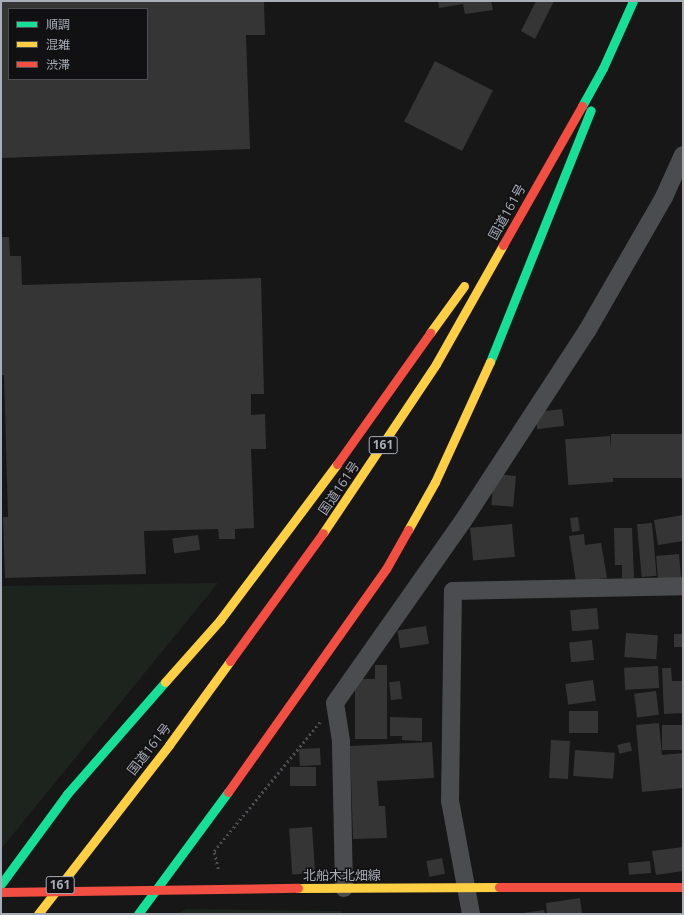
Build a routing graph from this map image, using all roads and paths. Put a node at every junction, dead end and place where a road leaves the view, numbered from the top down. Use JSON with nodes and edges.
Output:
{"nodes":[{"id":1,"x":632,"y":1,"type":"edge"},
{"id":2,"x":603,"y":68,"type":"junction"},
{"id":3,"x":683,"y":154,"type":"edge"},
{"id":4,"x":497,"y":234,"type":"dead end"},
{"id":5,"x":472,"y":274,"type":"dead end"},
{"id":6,"x":683,"y":586,"type":"edge"},
{"id":7,"x":335,"y":703,"type":"junction"},
{"id":8,"x":1,"y":884,"type":"edge"},
{"id":9,"x":683,"y":886,"type":"edge"},
{"id":10,"x":223,"y":888,"type":"junction"},
{"id":11,"x":344,"y":888,"type":"junction"},
{"id":12,"x":467,"y":888,"type":"junction"},
{"id":13,"x":158,"y":889,"type":"junction"},
{"id":14,"x":1,"y":892,"type":"edge"},
{"id":15,"x":38,"y":914,"type":"edge"},
{"id":16,"x":138,"y":914,"type":"edge"},
{"id":17,"x":471,"y":914,"type":"edge"}],
"edges":[{"from":1,"to":2,"type":"main road","name":"国道161号","number":"161"},
{"from":2,"to":4,"type":"main road"},
{"from":2,"to":13,"type":"main road"},
{"from":2,"to":15,"type":"main road","name":"国道161号","number":"161"},
{"from":3,"to":7,"type":"street"},
{"from":5,"to":8,"type":"main road"},
{"from":6,"to":12,"type":"street"},
{"from":7,"to":10,"type":"path"},
{"from":7,"to":11,"type":"street"},
{"from":9,"to":12,"type":"main road","name":"北船木北畑線"},
{"from":10,"to":11,"type":"main road","name":"北船木北畑線"},
{"from":10,"to":13,"type":"main road","name":"北船木北畑線"},
{"from":11,"to":12,"type":"main road","name":"北船木北畑線"},
{"from":12,"to":17,"type":"street"},
{"from":13,"to":14,"type":"main road","name":"北船木北畑線"},
{"from":13,"to":16,"type":"main road"}]}
